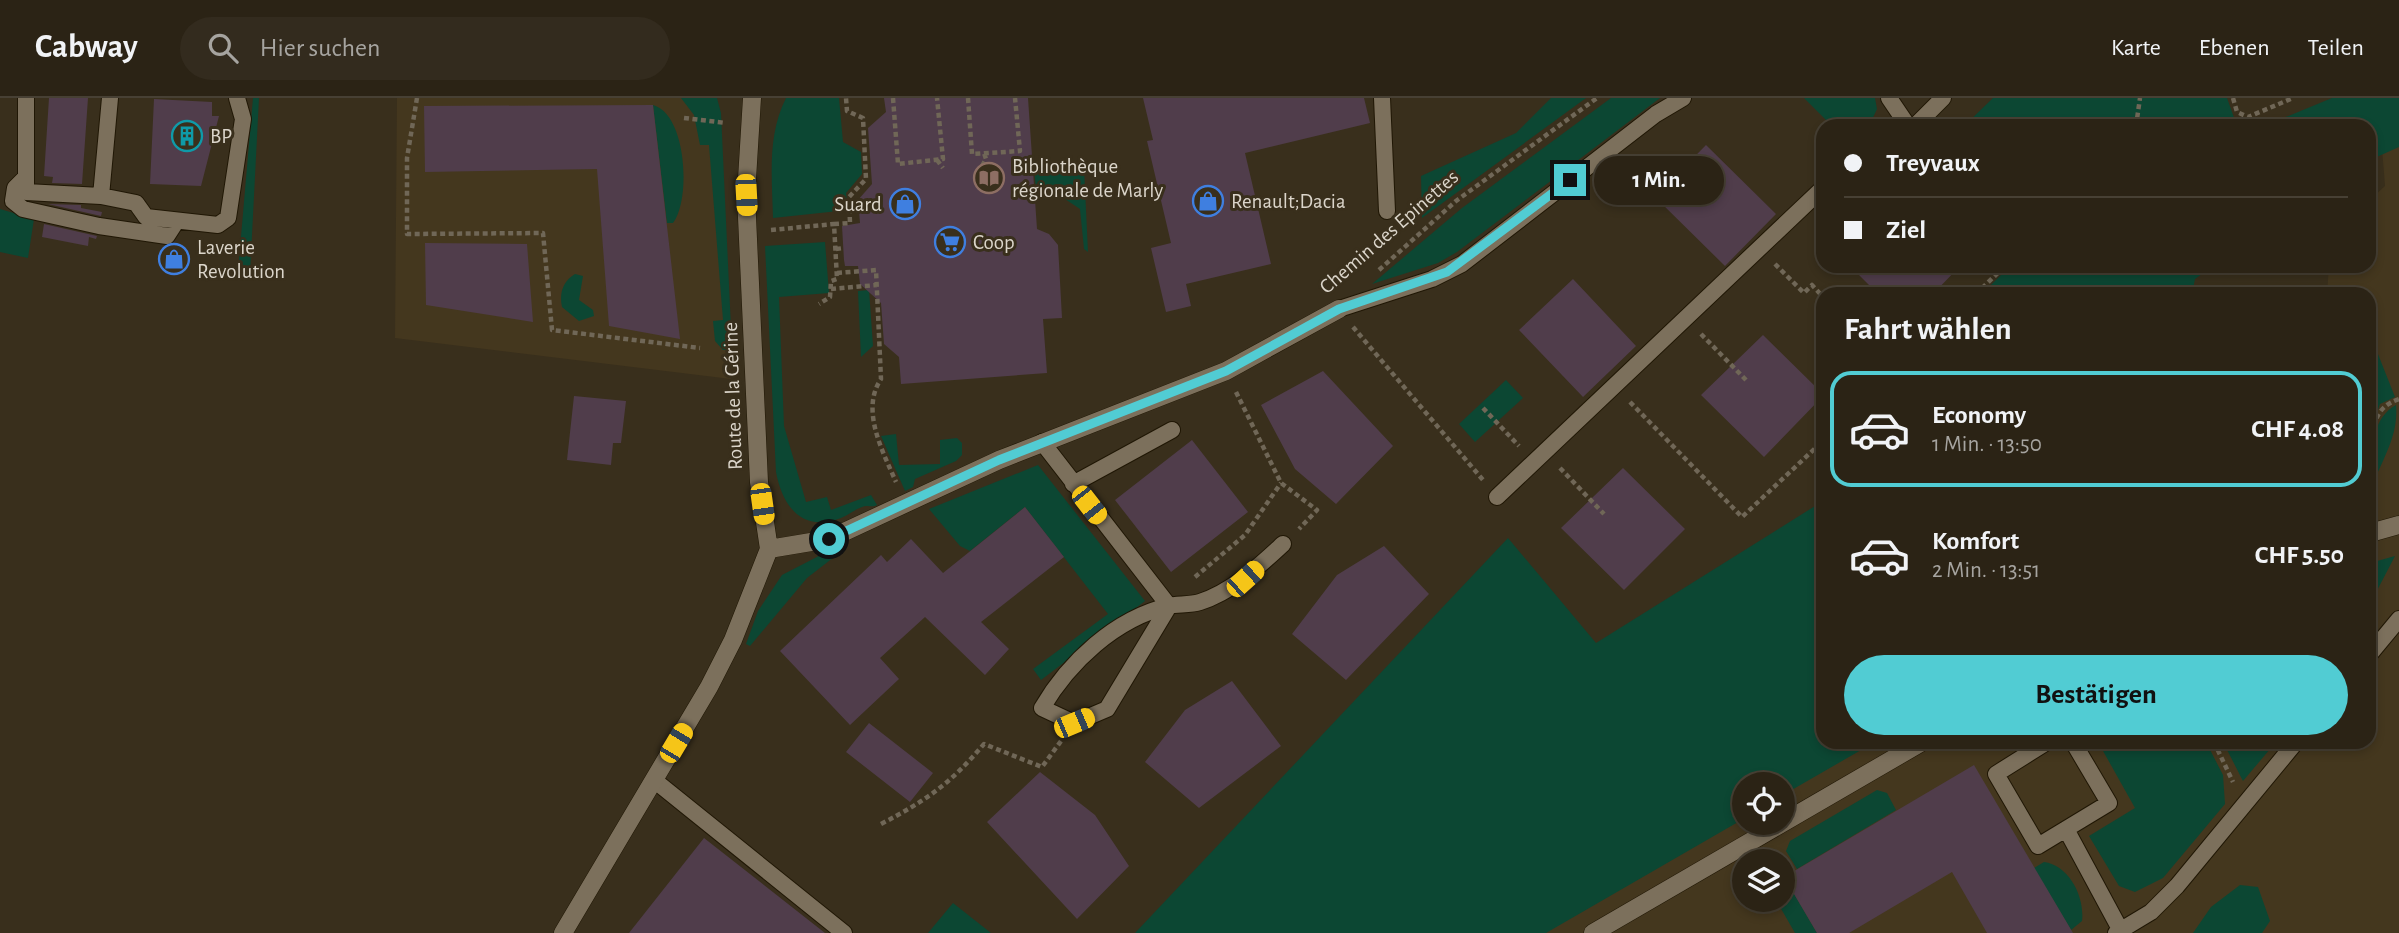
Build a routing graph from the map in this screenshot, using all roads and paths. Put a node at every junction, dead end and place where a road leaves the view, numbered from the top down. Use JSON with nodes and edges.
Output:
{"nodes":[{"id":1,"x":26,"y":98,"type":"edge"},
{"id":2,"x":110,"y":98,"type":"edge"},
{"id":3,"x":237,"y":98,"type":"edge"},
{"id":4,"x":417,"y":98,"type":"edge"},
{"id":5,"x":752,"y":98,"type":"edge"},
{"id":6,"x":846,"y":98,"type":"edge"},
{"id":7,"x":893,"y":98,"type":"edge"},
{"id":8,"x":937,"y":98,"type":"edge"},
{"id":9,"x":968,"y":98,"type":"edge"},
{"id":10,"x":1015,"y":98,"type":"edge"},
{"id":11,"x":1382,"y":98,"type":"edge"},
{"id":12,"x":1597,"y":98,"type":"edge"},
{"id":13,"x":1683,"y":98,"type":"edge"},
{"id":14,"x":1889,"y":98,"type":"edge"},
{"id":15,"x":1943,"y":98,"type":"edge"},
{"id":16,"x":2140,"y":98,"type":"edge"},
{"id":17,"x":2233,"y":98,"type":"edge"},
{"id":18,"x":2293,"y":98,"type":"edge"},
{"id":19,"x":684,"y":118,"type":"dead end"},
{"id":20,"x":1897,"y":119,"type":"edge"},
{"id":21,"x":1922,"y":119,"type":"edge"},
{"id":22,"x":2137,"y":119,"type":"edge"},
{"id":23,"x":727,"y":123,"type":"dead end"},
{"id":24,"x":984,"y":153,"type":"junction"},
{"id":25,"x":937,"y":160,"type":"junction"},
{"id":26,"x":982,"y":166,"type":"dead end"},
{"id":27,"x":943,"y":168,"type":"dead end"},
{"id":28,"x":26,"y":177,"type":"junction"},
{"id":29,"x":1816,"y":195,"type":"edge"},
{"id":30,"x":101,"y":196,"type":"junction"},
{"id":31,"x":1387,"y":211,"type":"dead end"},
{"id":32,"x":176,"y":222,"type":"junction"},
{"id":33,"x":834,"y":224,"type":"junction"},
{"id":34,"x":771,"y":230,"type":"dead end"},
{"id":35,"x":844,"y":248,"type":"dead end"},
{"id":36,"x":836,"y":249,"type":"junction"},
{"id":37,"x":1378,"y":271,"type":"dead end"},
{"id":38,"x":1783,"y":272,"type":"dead end"},
{"id":39,"x":837,"y":273,"type":"junction"},
{"id":40,"x":1998,"y":273,"type":"edge"},
{"id":41,"x":877,"y":285,"type":"junction"},
{"id":42,"x":1983,"y":287,"type":"edge"},
{"id":43,"x":831,"y":289,"type":"junction"},
{"id":44,"x":1816,"y":289,"type":"edge"},
{"id":45,"x":818,"y":304,"type":"dead end"},
{"id":46,"x":1339,"y":309,"type":"joint"},
{"id":47,"x":1686,"y":318,"type":"junction"},
{"id":48,"x":1359,"y":335,"type":"dead end"},
{"id":49,"x":700,"y":348,"type":"dead end"},
{"id":50,"x":1746,"y":380,"type":"dead end"},
{"id":51,"x":1615,"y":386,"type":"junction"},
{"id":52,"x":1237,"y":394,"type":"dead end"},
{"id":53,"x":2399,"y":399,"type":"edge"},
{"id":54,"x":1483,"y":408,"type":"dead end"},
{"id":55,"x":2376,"y":417,"type":"edge"},
{"id":56,"x":1172,"y":430,"type":"dead end"},
{"id":57,"x":1042,"y":442,"type":"junction"},
{"id":58,"x":1816,"y":448,"type":"edge"},
{"id":59,"x":1539,"y":457,"type":"junction"},
{"id":60,"x":1281,"y":483,"type":"junction"},
{"id":61,"x":1073,"y":484,"type":"junction"},
{"id":62,"x":1497,"y":497,"type":"joint"},
{"id":63,"x":891,"y":509,"type":"junction"},
{"id":64,"x":1317,"y":510,"type":"dead end"},
{"id":65,"x":1604,"y":513,"type":"dead end"},
{"id":66,"x":2399,"y":525,"type":"edge"},
{"id":67,"x":2376,"y":531,"type":"edge"},
{"id":68,"x":1283,"y":544,"type":"dead end"},
{"id":69,"x":769,"y":549,"type":"junction"},
{"id":70,"x":1169,"y":606,"type":"junction"},
{"id":71,"x":2399,"y":620,"type":"edge"},
{"id":72,"x":2376,"y":647,"type":"edge"},
{"id":73,"x":1074,"y":723,"type":"junction"},
{"id":74,"x":1910,"y":749,"type":"edge"},
{"id":75,"x":2036,"y":749,"type":"edge"},
{"id":76,"x":2077,"y":749,"type":"edge"},
{"id":77,"x":2217,"y":749,"type":"edge"},
{"id":78,"x":2290,"y":749,"type":"edge"},
{"id":79,"x":654,"y":780,"type":"junction"},
{"id":80,"x":2244,"y":804,"type":"junction"},
{"id":81,"x":881,"y":824,"type":"dead end"},
{"id":82,"x":2066,"y":829,"type":"junction"},
{"id":83,"x":2119,"y":932,"type":"edge"},
{"id":84,"x":563,"y":933,"type":"edge"},
{"id":85,"x":844,"y":933,"type":"edge"},
{"id":86,"x":1593,"y":933,"type":"edge"}],
"edges":[{"from":1,"to":28,"type":"lane"},
{"from":2,"to":30,"type":"lane"},
{"from":3,"to":32,"type":"lane"},
{"from":4,"to":49,"type":"path"},
{"from":5,"to":69,"type":"street","name":"Route de la Gérine"},
{"from":6,"to":33,"type":"path"},
{"from":7,"to":25,"type":"path"},
{"from":8,"to":25,"type":"path"},
{"from":9,"to":24,"type":"path"},
{"from":10,"to":24,"type":"path"},
{"from":11,"to":31,"type":"lane"},
{"from":12,"to":37,"type":"path","name":"Chemin des Epinettes"},
{"from":13,"to":46,"type":"lane"},
{"from":14,"to":20,"type":"lane"},
{"from":15,"to":21,"type":"lane"},
{"from":16,"to":22,"type":"path"},
{"from":17,"to":18,"type":"path"},
{"from":19,"to":23,"type":"path"},
{"from":24,"to":26,"type":"path"},
{"from":25,"to":27,"type":"path"},
{"from":28,"to":30,"type":"lane"},
{"from":28,"to":32,"type":"lane"},
{"from":29,"to":47,"type":"lane"},
{"from":30,"to":32,"type":"lane"},
{"from":33,"to":34,"type":"path"},
{"from":33,"to":36,"type":"path"},
{"from":35,"to":36,"type":"path"},
{"from":36,"to":39,"type":"path"},
{"from":38,"to":44,"type":"path"},
{"from":39,"to":41,"type":"path"},
{"from":39,"to":43,"type":"path"},
{"from":40,"to":42,"type":"path"},
{"from":41,"to":43,"type":"path"},
{"from":41,"to":63,"type":"path"},
{"from":43,"to":45,"type":"path"},
{"from":46,"to":57,"type":"street","name":"Chemin des Epinettes"},
{"from":47,"to":50,"type":"path"},
{"from":47,"to":51,"type":"lane"},
{"from":48,"to":62,"type":"path"},
{"from":51,"to":58,"type":"path"},
{"from":51,"to":59,"type":"lane"},
{"from":52,"to":60,"type":"path"},
{"from":53,"to":55,"type":"path"},
{"from":54,"to":59,"type":"path"},
{"from":56,"to":61,"type":"lane"},
{"from":57,"to":61,"type":"lane"},
{"from":57,"to":63,"type":"street","name":"Chemin des Epinettes"},
{"from":59,"to":62,"type":"lane"},
{"from":59,"to":65,"type":"path"},
{"from":60,"to":64,"type":"path"},
{"from":60,"to":70,"type":"path"},
{"from":61,"to":70,"type":"lane"},
{"from":63,"to":69,"type":"street","name":"Chemin des Epinettes"},
{"from":66,"to":67,"type":"street"},
{"from":68,"to":70,"type":"lane"},
{"from":69,"to":79,"type":"street","name":"Route de la Gérine"},
{"from":70,"to":73,"type":"lane"},
{"from":70,"to":73,"type":"lane"},
{"from":71,"to":72,"type":"lane"},
{"from":73,"to":81,"type":"path"},
{"from":74,"to":86,"type":"street"},
{"from":75,"to":82,"type":"lane"},
{"from":76,"to":82,"type":"lane"},
{"from":77,"to":80,"type":"path"},
{"from":78,"to":80,"type":"lane"},
{"from":79,"to":84,"type":"street","name":"Route de la Gérine"},
{"from":79,"to":85,"type":"lane"},
{"from":80,"to":83,"type":"lane"},
{"from":82,"to":83,"type":"lane"}]}
